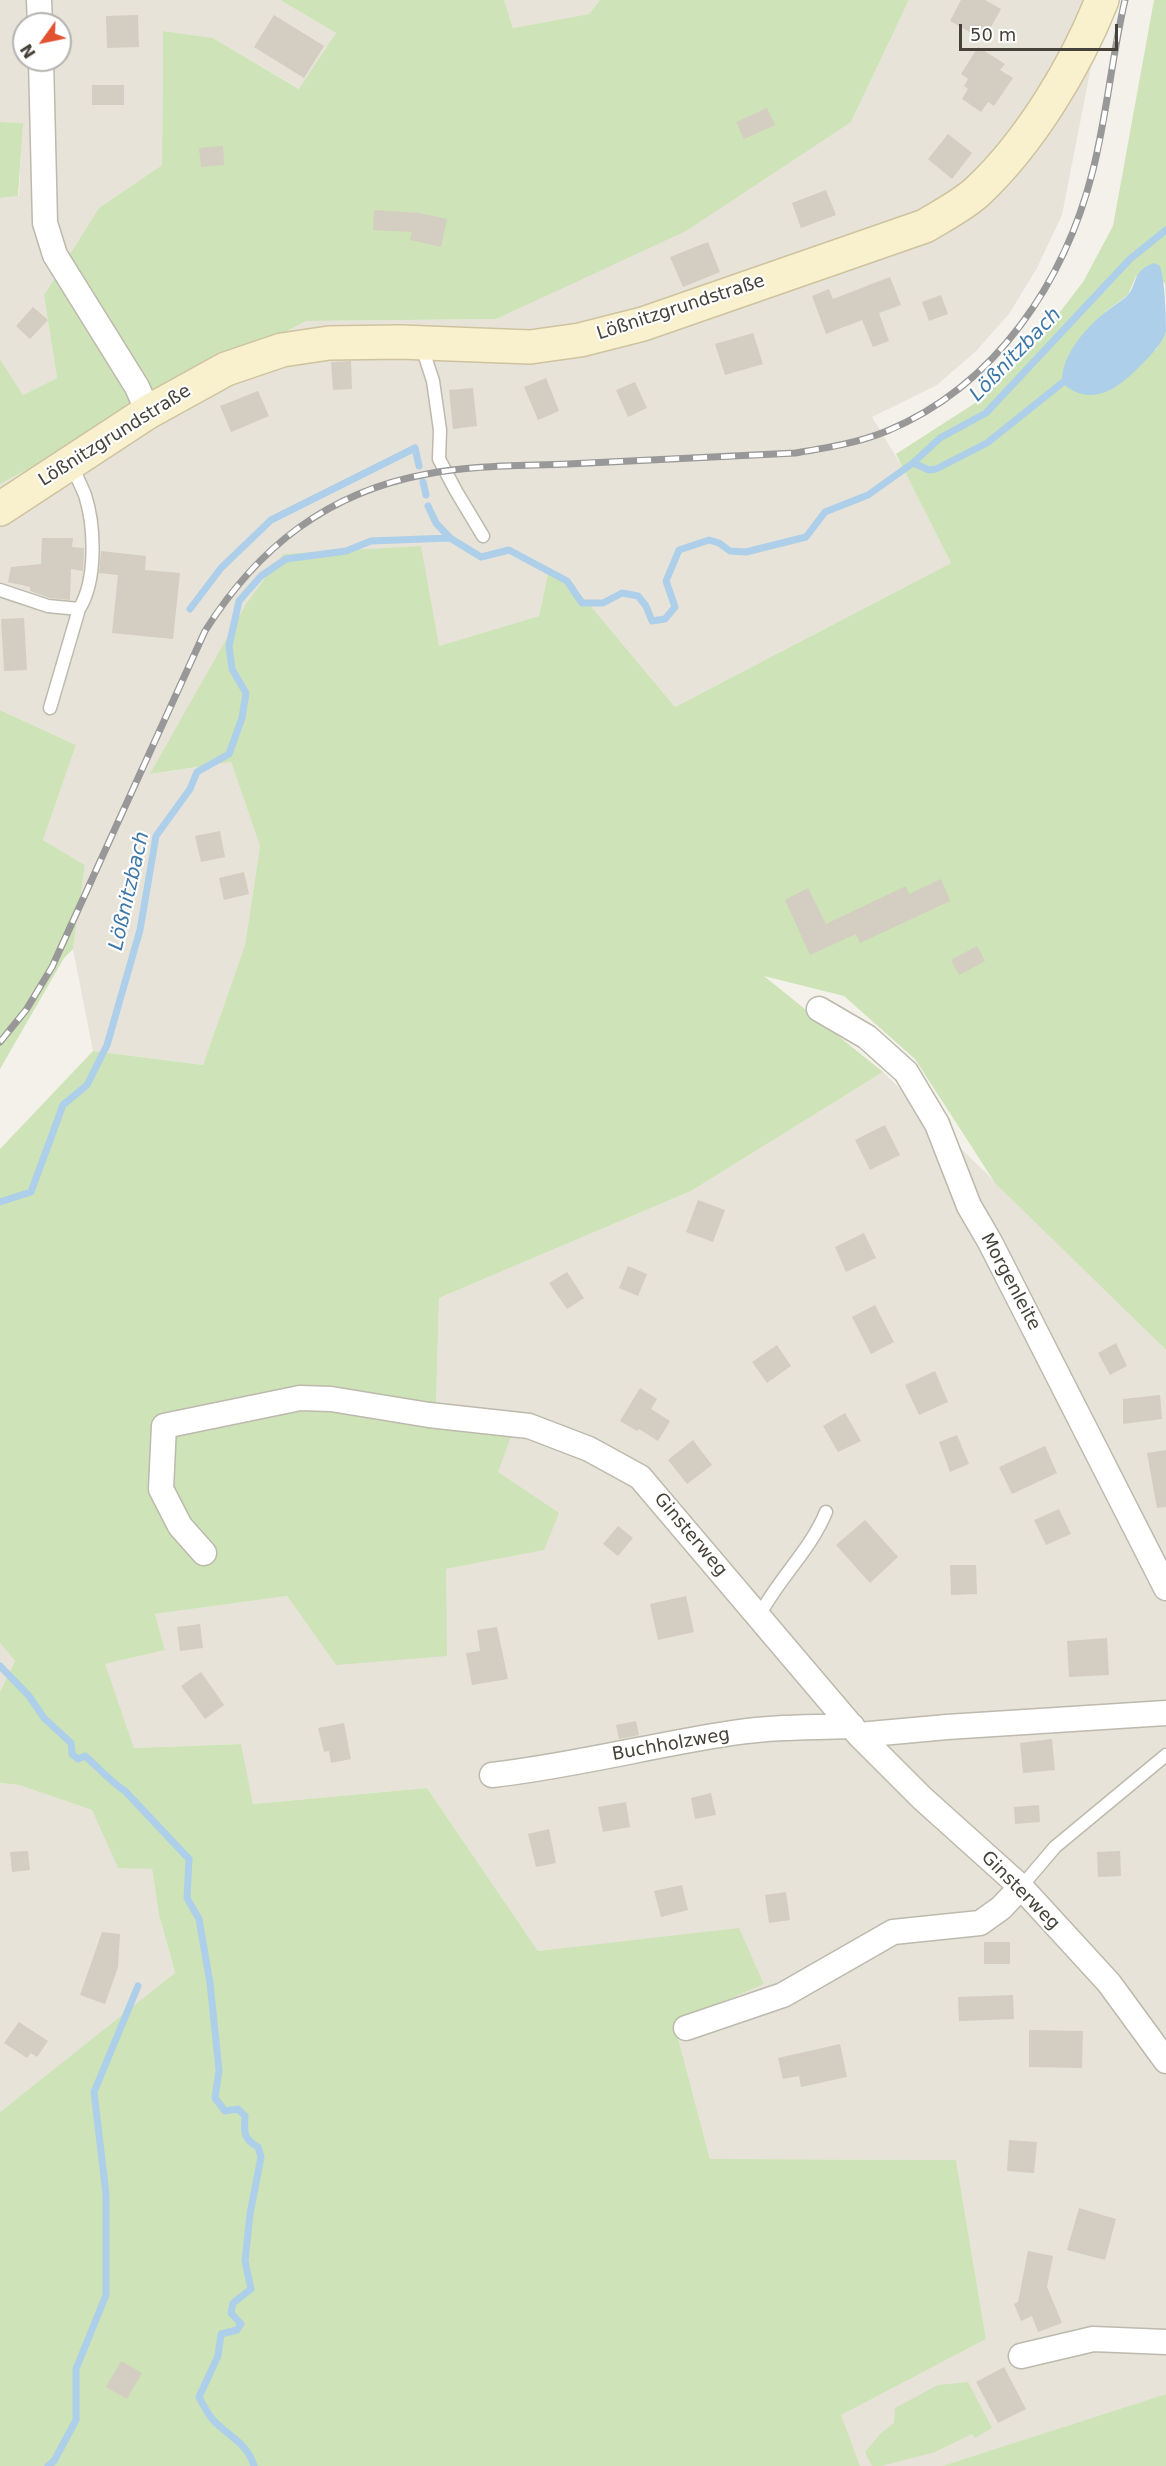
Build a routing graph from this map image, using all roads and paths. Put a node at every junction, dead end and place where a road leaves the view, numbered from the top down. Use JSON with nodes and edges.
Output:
{"nodes":[{"id":1,"x":1102,"y":0,"type":"edge"},
{"id":2,"x":41,"y":72,"type":"edge"},
{"id":3,"x":421,"y":343,"type":"junction"},
{"id":4,"x":148,"y":412,"type":"junction"},
{"id":5,"x":70,"y":464,"type":"junction"},
{"id":6,"x":0,"y":509,"type":"edge"},
{"id":7,"x":483,"y":536,"type":"dead end"},
{"id":8,"x":0,"y":590,"type":"edge"},
{"id":9,"x":79,"y":609,"type":"junction"},
{"id":10,"x":50,"y":708,"type":"dead end"},
{"id":11,"x":819,"y":1009,"type":"dead end"},
{"id":12,"x":826,"y":1512,"type":"dead end"},
{"id":13,"x":204,"y":1553,"type":"dead end"},
{"id":14,"x":1166,"y":1588,"type":"edge"},
{"id":15,"x":759,"y":1616,"type":"junction"},
{"id":16,"x":1166,"y":1713,"type":"edge"},
{"id":17,"x":855,"y":1731,"type":"junction"},
{"id":18,"x":1166,"y":1755,"type":"edge"},
{"id":19,"x":492,"y":1774,"type":"dead end"},
{"id":20,"x":1021,"y":1887,"type":"junction"},
{"id":21,"x":686,"y":2028,"type":"dead end"},
{"id":22,"x":1166,"y":2061,"type":"edge"},
{"id":23,"x":1166,"y":2342,"type":"edge"},
{"id":24,"x":1021,"y":2356,"type":"dead end"}],
"edges":[{"from":1,"to":3,"type":"street","name":"Lößnitzgrundstraße"},
{"from":2,"to":4,"type":"street"},
{"from":3,"to":4,"type":"street","name":"Lößnitzgrundstraße"},
{"from":3,"to":7,"type":"lane"},
{"from":4,"to":5,"type":"street","name":"Lößnitzgrundstraße"},
{"from":5,"to":6,"type":"street","name":"Lößnitzgrundstraße"},
{"from":5,"to":9,"type":"lane"},
{"from":8,"to":9,"type":"lane"},
{"from":9,"to":10,"type":"lane"},
{"from":11,"to":14,"type":"street","name":"Morgenleite"},
{"from":12,"to":15,"type":"lane"},
{"from":13,"to":15,"type":"street","name":"Ginsterweg"},
{"from":15,"to":17,"type":"street","name":"Ginsterweg"},
{"from":16,"to":17,"type":"street","name":"Buchholzweg"},
{"from":17,"to":19,"type":"street","name":"Buchholzweg"},
{"from":17,"to":20,"type":"street","name":"Ginsterweg"},
{"from":18,"to":20,"type":"lane"},
{"from":20,"to":21,"type":"street"},
{"from":20,"to":22,"type":"street","name":"Ginsterweg"},
{"from":23,"to":24,"type":"street"}]}
